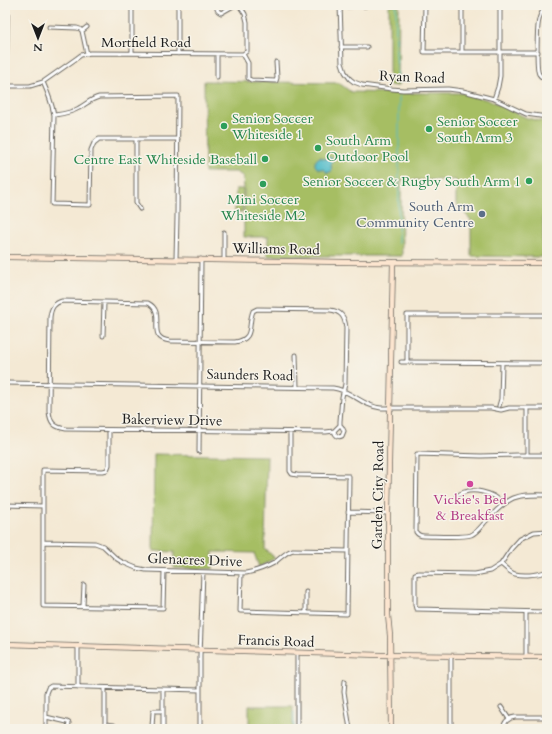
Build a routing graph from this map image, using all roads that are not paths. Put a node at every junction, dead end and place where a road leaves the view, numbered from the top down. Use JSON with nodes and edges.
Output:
{"nodes":[{"id":1,"x":6,"y":5,"type":"edge"},
{"id":2,"x":132,"y":5,"type":"edge"},
{"id":3,"x":178,"y":5,"type":"edge"},
{"id":4,"x":222,"y":5,"type":"edge"},
{"id":5,"x":235,"y":5,"type":"edge"},
{"id":6,"x":239,"y":5,"type":"edge"},
{"id":7,"x":425,"y":5,"type":"edge"},
{"id":8,"x":462,"y":5,"type":"edge"},
{"id":9,"x":500,"y":5,"type":"edge"},
{"id":10,"x":340,"y":6,"type":"edge"},
{"id":11,"x":366,"y":6,"type":"dead end"},
{"id":12,"x":547,"y":6,"type":"edge"},
{"id":13,"x":49,"y":27,"type":"dead end"},
{"id":14,"x":87,"y":28,"type":"dead end"},
{"id":15,"x":82,"y":31,"type":"junction"},
{"id":16,"x":367,"y":46,"type":"dead end"},
{"id":17,"x":341,"y":47,"type":"junction"},
{"id":18,"x":462,"y":52,"type":"junction"},
{"id":19,"x":500,"y":52,"type":"junction"},
{"id":20,"x":538,"y":52,"type":"junction"},
{"id":21,"x":132,"y":53,"type":"junction"},
{"id":22,"x":87,"y":54,"type":"junction"},
{"id":23,"x":178,"y":54,"type":"junction"},
{"id":24,"x":217,"y":54,"type":"junction"},
{"id":25,"x":243,"y":54,"type":"junction"},
{"id":26,"x":276,"y":62,"type":"dead end"},
{"id":27,"x":217,"y":77,"type":"dead end"},
{"id":28,"x":547,"y":79,"type":"edge"},
{"id":29,"x":43,"y":82,"type":"junction"},
{"id":30,"x":5,"y":86,"type":"edge"},
{"id":31,"x":494,"y":99,"type":"junction"},
{"id":32,"x":5,"y":110,"type":"edge"},
{"id":33,"x":54,"y":115,"type":"junction"},
{"id":34,"x":547,"y":117,"type":"edge"},
{"id":35,"x":136,"y":139,"type":"junction"},
{"id":36,"x":178,"y":139,"type":"junction"},
{"id":37,"x":140,"y":209,"type":"dead end"},
{"id":38,"x":224,"y":232,"type":"dead end"},
{"id":39,"x":5,"y":257,"type":"edge"},
{"id":40,"x":176,"y":259,"type":"junction"},
{"id":41,"x":201,"y":259,"type":"junction"},
{"id":42,"x":224,"y":259,"type":"junction"},
{"id":43,"x":393,"y":262,"type":"junction"},
{"id":44,"x":547,"y":263,"type":"edge"},
{"id":45,"x":104,"y":302,"type":"junction"},
{"id":46,"x":547,"y":315,"type":"edge"},
{"id":47,"x":103,"y":336,"type":"dead end"},
{"id":48,"x":200,"y":341,"type":"junction"},
{"id":49,"x":296,"y":355,"type":"dead end"},
{"id":50,"x":401,"y":362,"type":"dead end"},
{"id":51,"x":407,"y":362,"type":"junction"},
{"id":52,"x":502,"y":363,"type":"junction"},
{"id":53,"x":547,"y":363,"type":"edge"},
{"id":54,"x":5,"y":383,"type":"edge"},
{"id":55,"x":49,"y":383,"type":"junction"},
{"id":56,"x":200,"y":386,"type":"junction"},
{"id":57,"x":296,"y":387,"type":"junction"},
{"id":58,"x":344,"y":391,"type":"junction"},
{"id":59,"x":501,"y":407,"type":"junction"},
{"id":60,"x":391,"y":408,"type":"junction"},
{"id":61,"x":527,"y":408,"type":"junction"},
{"id":62,"x":547,"y":408,"type":"edge"},
{"id":63,"x":340,"y":425,"type":"junction"},
{"id":64,"x":109,"y":430,"type":"junction"},
{"id":65,"x":200,"y":431,"type":"junction"},
{"id":66,"x":334,"y":431,"type":"junction"},
{"id":67,"x":290,"y":432,"type":"junction"},
{"id":68,"x":199,"y":452,"type":"dead end"},
{"id":69,"x":527,"y":455,"type":"junction"},
{"id":70,"x":547,"y":455,"type":"edge"},
{"id":71,"x":547,"y":494,"type":"edge"},
{"id":72,"x":457,"y":496,"type":"dead end"},
{"id":73,"x":503,"y":504,"type":"junction"},
{"id":74,"x":5,"y":505,"type":"edge"},
{"id":75,"x":43,"y":506,"type":"junction"},
{"id":76,"x":348,"y":512,"type":"junction"},
{"id":77,"x":388,"y":513,"type":"junction"},
{"id":78,"x":547,"y":531,"type":"edge"},
{"id":79,"x":43,"y":542,"type":"junction"},
{"id":80,"x":348,"y":550,"type":"junction"},
{"id":81,"x":501,"y":564,"type":"junction"},
{"id":82,"x":5,"y":571,"type":"edge"},
{"id":83,"x":164,"y":572,"type":"junction"},
{"id":84,"x":203,"y":572,"type":"junction"},
{"id":85,"x":545,"y":572,"type":"dead end"},
{"id":86,"x":241,"y":573,"type":"junction"},
{"id":87,"x":84,"y":585,"type":"dead end"},
{"id":88,"x":306,"y":592,"type":"dead end"},
{"id":89,"x":83,"y":606,"type":"junction"},
{"id":90,"x":526,"y":612,"type":"junction"},
{"id":91,"x":547,"y":612,"type":"edge"},
{"id":92,"x":306,"y":613,"type":"junction"},
{"id":93,"x":5,"y":644,"type":"edge"},
{"id":94,"x":78,"y":646,"type":"junction"},
{"id":95,"x":200,"y":650,"type":"junction"},
{"id":96,"x":297,"y":652,"type":"junction"},
{"id":97,"x":390,"y":656,"type":"junction"},
{"id":98,"x":451,"y":656,"type":"junction"},
{"id":99,"x":526,"y":657,"type":"junction"},
{"id":100,"x":547,"y":657,"type":"edge"},
{"id":101,"x":5,"y":673,"type":"edge"},
{"id":102,"x":345,"y":681,"type":"dead end"},
{"id":103,"x":78,"y":687,"type":"junction"},
{"id":104,"x":105,"y":688,"type":"junction"},
{"id":105,"x":163,"y":690,"type":"junction"},
{"id":106,"x":200,"y":690,"type":"junction"},
{"id":107,"x":501,"y":707,"type":"dead end"},
{"id":108,"x":163,"y":710,"type":"junction"},
{"id":109,"x":46,"y":717,"type":"junction"},
{"id":110,"x":547,"y":717,"type":"edge"},
{"id":111,"x":507,"y":720,"type":"junction"},
{"id":112,"x":105,"y":724,"type":"junction"},
{"id":113,"x":46,"y":729,"type":"edge"},
{"id":114,"x":68,"y":729,"type":"edge"},
{"id":115,"x":105,"y":729,"type":"edge"},
{"id":116,"x":116,"y":729,"type":"edge"},
{"id":117,"x":154,"y":729,"type":"edge"},
{"id":118,"x":162,"y":729,"type":"edge"},
{"id":119,"x":200,"y":729,"type":"edge"},
{"id":120,"x":297,"y":729,"type":"edge"},
{"id":121,"x":350,"y":729,"type":"edge"},
{"id":122,"x":391,"y":729,"type":"edge"},
{"id":123,"x":451,"y":729,"type":"edge"},
{"id":124,"x":503,"y":729,"type":"edge"}],
"edges":[{"from":1,"to":30,"type":"street"},
{"from":2,"to":21,"type":"street"},
{"from":3,"to":23,"type":"street"},
{"from":4,"to":5,"type":"street"},
{"from":6,"to":25,"type":"street"},
{"from":7,"to":18,"type":"street"},
{"from":8,"to":18,"type":"street"},
{"from":9,"to":19,"type":"street"},
{"from":10,"to":11,"type":"street"},
{"from":10,"to":17,"type":"street","name":"Ryan Road"},
{"from":12,"to":20,"type":"street"},
{"from":13,"to":15,"type":"street"},
{"from":14,"to":15,"type":"street"},
{"from":15,"to":22,"type":"street"},
{"from":16,"to":17,"type":"street"},
{"from":17,"to":31,"type":"street","name":"Ryan Road"},
{"from":18,"to":19,"type":"street"},
{"from":19,"to":20,"type":"street"},
{"from":19,"to":31,"type":"street"},
{"from":20,"to":28,"type":"street"},
{"from":21,"to":22,"type":"street","name":"Mortfield Road"},
{"from":21,"to":23,"type":"street","name":"Mortfield Road"},
{"from":22,"to":29,"type":"street","name":"Mortfield Road"},
{"from":23,"to":24,"type":"street","name":"Mortfield Road"},
{"from":24,"to":25,"type":"street","name":"Mortfield Road"},
{"from":24,"to":27,"type":"street"},
{"from":25,"to":26,"type":"street"},
{"from":29,"to":30,"type":"street","name":"Mortfield Road"},
{"from":29,"to":33,"type":"street"},
{"from":30,"to":32,"type":"street"},
{"from":31,"to":34,"type":"street","name":"Ryan Road"},
{"from":33,"to":35,"type":"street"},
{"from":33,"to":36,"type":"street"},
{"from":35,"to":36,"type":"street"},
{"from":35,"to":37,"type":"street"},
{"from":36,"to":40,"type":"street"},
{"from":38,"to":42,"type":"street"},
{"from":39,"to":40,"type":"street","name":"Williams Road"},
{"from":40,"to":41,"type":"street","name":"Williams Road"},
{"from":41,"to":42,"type":"street","name":"Williams Road"},
{"from":41,"to":48,"type":"street"},
{"from":42,"to":43,"type":"street","name":"Williams Road"},
{"from":43,"to":44,"type":"street","name":"Williams Road"},
{"from":43,"to":60,"type":"street","name":"Garden City Road"},
{"from":45,"to":47,"type":"street"},
{"from":45,"to":48,"type":"street"},
{"from":45,"to":55,"type":"street"},
{"from":46,"to":51,"type":"street"},
{"from":48,"to":56,"type":"street"},
{"from":48,"to":58,"type":"street","name":"Bakerview Drive"},
{"from":49,"to":57,"type":"street"},
{"from":50,"to":51,"type":"street"},
{"from":51,"to":52,"type":"street"},
{"from":52,"to":53,"type":"street"},
{"from":52,"to":59,"type":"street"},
{"from":54,"to":55,"type":"street","name":"Saunders Road"},
{"from":55,"to":56,"type":"street","name":"Saunders Road"},
{"from":55,"to":64,"type":"street","name":"Bakerview Drive"},
{"from":56,"to":57,"type":"street","name":"Saunders Road"},
{"from":56,"to":65,"type":"street"},
{"from":57,"to":58,"type":"street","name":"Saunders Road"},
{"from":58,"to":60,"type":"street","name":"Saunders Road"},
{"from":58,"to":63,"type":"street","name":"Bakerview Drive"},
{"from":59,"to":60,"type":"street","name":"Saunders Road"},
{"from":59,"to":61,"type":"street","name":"Saunders Road"},
{"from":60,"to":77,"type":"street","name":"Garden City Road"},
{"from":61,"to":62,"type":"street","name":"Saunders Road"},
{"from":61,"to":69,"type":"street"},
{"from":63,"to":66,"type":"street"},
{"from":63,"to":66,"type":"street","name":"Bakerview Drive"},
{"from":64,"to":65,"type":"street","name":"Bakerview Drive"},
{"from":64,"to":75,"type":"street"},
{"from":65,"to":67,"type":"street","name":"Bakerview Drive"},
{"from":65,"to":68,"type":"street"},
{"from":66,"to":67,"type":"street","name":"Bakerview Drive"},
{"from":67,"to":76,"type":"street"},
{"from":69,"to":70,"type":"street"},
{"from":69,"to":73,"type":"street"},
{"from":71,"to":73,"type":"street"},
{"from":72,"to":73,"type":"street"},
{"from":74,"to":75,"type":"street"},
{"from":75,"to":79,"type":"street"},
{"from":76,"to":77,"type":"street"},
{"from":76,"to":80,"type":"street"},
{"from":77,"to":97,"type":"street","name":"Garden City Road"},
{"from":78,"to":81,"type":"street"},
{"from":79,"to":83,"type":"street","name":"Glenacres Drive"},
{"from":79,"to":89,"type":"street"},
{"from":80,"to":86,"type":"street","name":"Glenacres Drive"},
{"from":80,"to":92,"type":"street"},
{"from":81,"to":85,"type":"street"},
{"from":81,"to":90,"type":"street"},
{"from":82,"to":93,"type":"street"},
{"from":83,"to":84,"type":"street","name":"Glenacres Drive"},
{"from":83,"to":89,"type":"street"},
{"from":84,"to":86,"type":"street","name":"Glenacres Drive"},
{"from":84,"to":95,"type":"street"},
{"from":86,"to":92,"type":"street"},
{"from":87,"to":89,"type":"street"},
{"from":88,"to":92,"type":"street"},
{"from":90,"to":91,"type":"street"},
{"from":90,"to":99,"type":"street"},
{"from":93,"to":94,"type":"street","name":"Francis Road"},
{"from":93,"to":101,"type":"street"},
{"from":94,"to":95,"type":"street","name":"Francis Road"},
{"from":94,"to":103,"type":"street"},
{"from":95,"to":96,"type":"street","name":"Francis Road"},
{"from":95,"to":106,"type":"street"},
{"from":96,"to":97,"type":"street","name":"Francis Road"},
{"from":96,"to":120,"type":"street"},
{"from":97,"to":98,"type":"street","name":"Francis Road"},
{"from":97,"to":122,"type":"street","name":"Garden City Road"},
{"from":98,"to":99,"type":"street","name":"Francis Road"},
{"from":98,"to":123,"type":"street"},
{"from":99,"to":100,"type":"street","name":"Francis Road"},
{"from":102,"to":121,"type":"street"},
{"from":103,"to":104,"type":"street"},
{"from":103,"to":109,"type":"street"},
{"from":104,"to":105,"type":"street"},
{"from":104,"to":112,"type":"street"},
{"from":105,"to":106,"type":"street"},
{"from":105,"to":108,"type":"street"},
{"from":106,"to":119,"type":"street"},
{"from":107,"to":111,"type":"street"},
{"from":108,"to":117,"type":"street"},
{"from":108,"to":118,"type":"street"},
{"from":109,"to":113,"type":"street"},
{"from":109,"to":114,"type":"street"},
{"from":110,"to":111,"type":"street"},
{"from":111,"to":124,"type":"street"},
{"from":112,"to":115,"type":"street"},
{"from":112,"to":116,"type":"street"}]}
